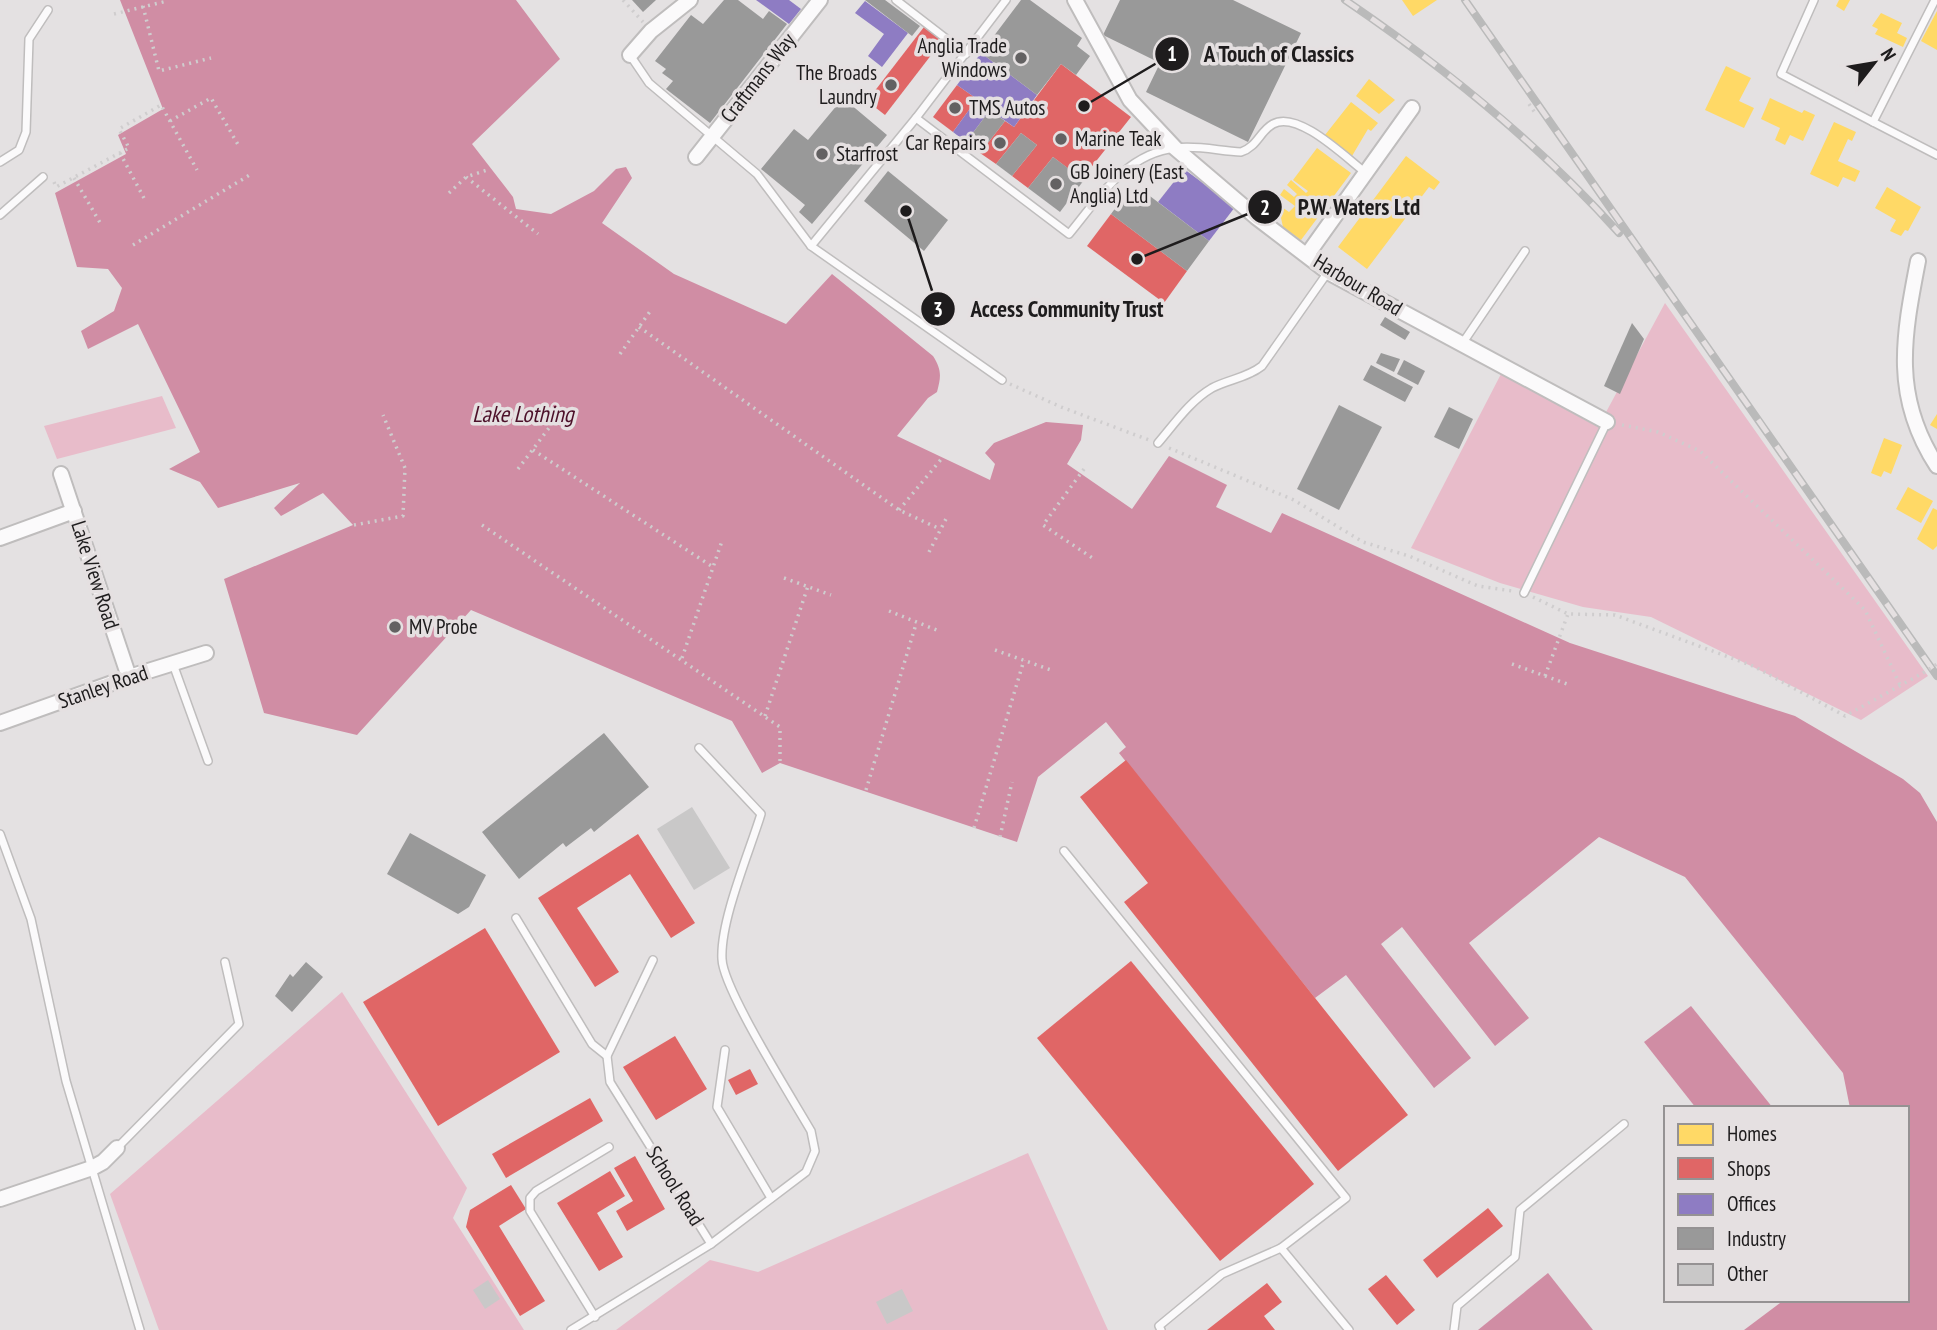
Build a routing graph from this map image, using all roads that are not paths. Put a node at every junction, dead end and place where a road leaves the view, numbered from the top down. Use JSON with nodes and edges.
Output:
{"nodes":[{"id":1,"x":690,"y":0,"type":"edge"},
{"id":2,"x":820,"y":0,"type":"edge"},
{"id":3,"x":896,"y":0,"type":"edge"},
{"id":4,"x":1006,"y":0,"type":"edge"},
{"id":5,"x":1075,"y":0,"type":"edge"},
{"id":6,"x":1814,"y":0,"type":"edge"},
{"id":7,"x":1936,"y":0,"type":"edge"},
{"id":8,"x":48,"y":10,"type":"dead end"},
{"id":9,"x":966,"y":54,"type":"junction"},
{"id":10,"x":630,"y":55,"type":"joint"},
{"id":11,"x":1412,"y":108,"type":"dead end"},
{"id":12,"x":916,"y":118,"type":"junction"},
{"id":13,"x":1874,"y":122,"type":"junction"},
{"id":14,"x":714,"y":135,"type":"junction"},
{"id":15,"x":1175,"y":148,"type":"junction"},
{"id":16,"x":1937,"y":155,"type":"edge"},
{"id":17,"x":696,"y":157,"type":"dead end"},
{"id":18,"x":0,"y":162,"type":"edge"},
{"id":19,"x":1366,"y":173,"type":"junction"},
{"id":20,"x":47,"y":177,"type":"road end"},
{"id":21,"x":0,"y":215,"type":"edge"},
{"id":22,"x":811,"y":246,"type":"junction"},
{"id":23,"x":1525,"y":251,"type":"dead end"},
{"id":24,"x":1307,"y":255,"type":"junction"},
{"id":25,"x":1918,"y":261,"type":"dead end"},
{"id":26,"x":1328,"y":272,"type":"junction"},
{"id":27,"x":1462,"y":344,"type":"junction"},
{"id":28,"x":1002,"y":380,"type":"road end"},
{"id":29,"x":1607,"y":422,"type":"joint"},
{"id":30,"x":1158,"y":443,"type":"road end"},
{"id":31,"x":1937,"y":466,"type":"edge"},
{"id":32,"x":61,"y":474,"type":"dead end"},
{"id":33,"x":74,"y":512,"type":"junction"},
{"id":34,"x":0,"y":538,"type":"edge"},
{"id":35,"x":1524,"y":593,"type":"road end"},
{"id":36,"x":206,"y":653,"type":"dead end"},
{"id":37,"x":173,"y":663,"type":"junction"},
{"id":38,"x":129,"y":677,"type":"junction"},
{"id":39,"x":0,"y":723,"type":"edge"},
{"id":40,"x":699,"y":748,"type":"dead end"},
{"id":41,"x":208,"y":761,"type":"dead end"},
{"id":42,"x":0,"y":834,"type":"edge"},
{"id":43,"x":1064,"y":851,"type":"dead end"},
{"id":44,"x":516,"y":918,"type":"dead end"},
{"id":45,"x":653,"y":960,"type":"dead end"},
{"id":46,"x":225,"y":962,"type":"dead end"},
{"id":47,"x":725,"y":1050,"type":"dead end"},
{"id":48,"x":607,"y":1056,"type":"junction"},
{"id":49,"x":1625,"y":1124,"type":"dead end"},
{"id":50,"x":609,"y":1147,"type":"dead end"},
{"id":51,"x":117,"y":1148,"type":"joint"},
{"id":52,"x":92,"y":1168,"type":"junction"},
{"id":53,"x":771,"y":1198,"type":"junction"},
{"id":54,"x":0,"y":1199,"type":"edge"},
{"id":55,"x":711,"y":1244,"type":"junction"},
{"id":56,"x":1281,"y":1248,"type":"junction"},
{"id":57,"x":595,"y":1317,"type":"junction"},
{"id":58,"x":140,"y":1330,"type":"edge"},
{"id":59,"x":571,"y":1330,"type":"edge"},
{"id":60,"x":1161,"y":1330,"type":"edge"},
{"id":61,"x":1349,"y":1330,"type":"edge"},
{"id":62,"x":1454,"y":1330,"type":"edge"}],
"edges":[{"from":1,"to":10,"type":"street"},
{"from":2,"to":14,"type":"street","name":"Craftmans Way"},
{"from":3,"to":9,"type":"lane"},
{"from":4,"to":9,"type":"lane"},
{"from":5,"to":15,"type":"street","name":"Harbour Road"},
{"from":6,"to":13,"type":"lane"},
{"from":7,"to":13,"type":"lane"},
{"from":8,"to":18,"type":"lane"},
{"from":9,"to":12,"type":"lane"},
{"from":10,"to":14,"type":"lane"},
{"from":11,"to":19,"type":"street"},
{"from":12,"to":15,"type":"lane"},
{"from":12,"to":22,"type":"lane"},
{"from":13,"to":16,"type":"lane"},
{"from":14,"to":17,"type":"street","name":"Craftmans Way"},
{"from":14,"to":22,"type":"lane"},
{"from":15,"to":19,"type":"lane"},
{"from":15,"to":24,"type":"street","name":"Harbour Road"},
{"from":19,"to":24,"type":"street"},
{"from":20,"to":21,"type":"lane"},
{"from":22,"to":28,"type":"lane"},
{"from":23,"to":27,"type":"lane"},
{"from":24,"to":26,"type":"street","name":"Harbour Road"},
{"from":25,"to":31,"type":"street"},
{"from":26,"to":27,"type":"street","name":"Harbour Road"},
{"from":26,"to":30,"type":"lane"},
{"from":27,"to":29,"type":"street","name":"Harbour Road"},
{"from":29,"to":35,"type":"lane"},
{"from":32,"to":33,"type":"street","name":"Lake View Road"},
{"from":33,"to":34,"type":"street"},
{"from":33,"to":38,"type":"street","name":"Lake View Road"},
{"from":36,"to":37,"type":"street","name":"Stanley Road"},
{"from":37,"to":38,"type":"street","name":"Stanley Road"},
{"from":37,"to":41,"type":"lane"},
{"from":38,"to":39,"type":"street","name":"Stanley Road"},
{"from":40,"to":53,"type":"lane"},
{"from":42,"to":52,"type":"lane"},
{"from":43,"to":56,"type":"lane"},
{"from":44,"to":48,"type":"lane"},
{"from":45,"to":48,"type":"lane"},
{"from":46,"to":51,"type":"lane"},
{"from":47,"to":53,"type":"lane"},
{"from":48,"to":55,"type":"lane","name":"School Road"},
{"from":49,"to":62,"type":"lane"},
{"from":50,"to":57,"type":"lane"},
{"from":51,"to":52,"type":"street"},
{"from":52,"to":54,"type":"street"},
{"from":52,"to":58,"type":"lane"},
{"from":53,"to":55,"type":"lane"},
{"from":55,"to":57,"type":"lane","name":"School Road"},
{"from":56,"to":60,"type":"lane"},
{"from":56,"to":61,"type":"lane"},
{"from":57,"to":59,"type":"lane","name":"School Road"}]}
